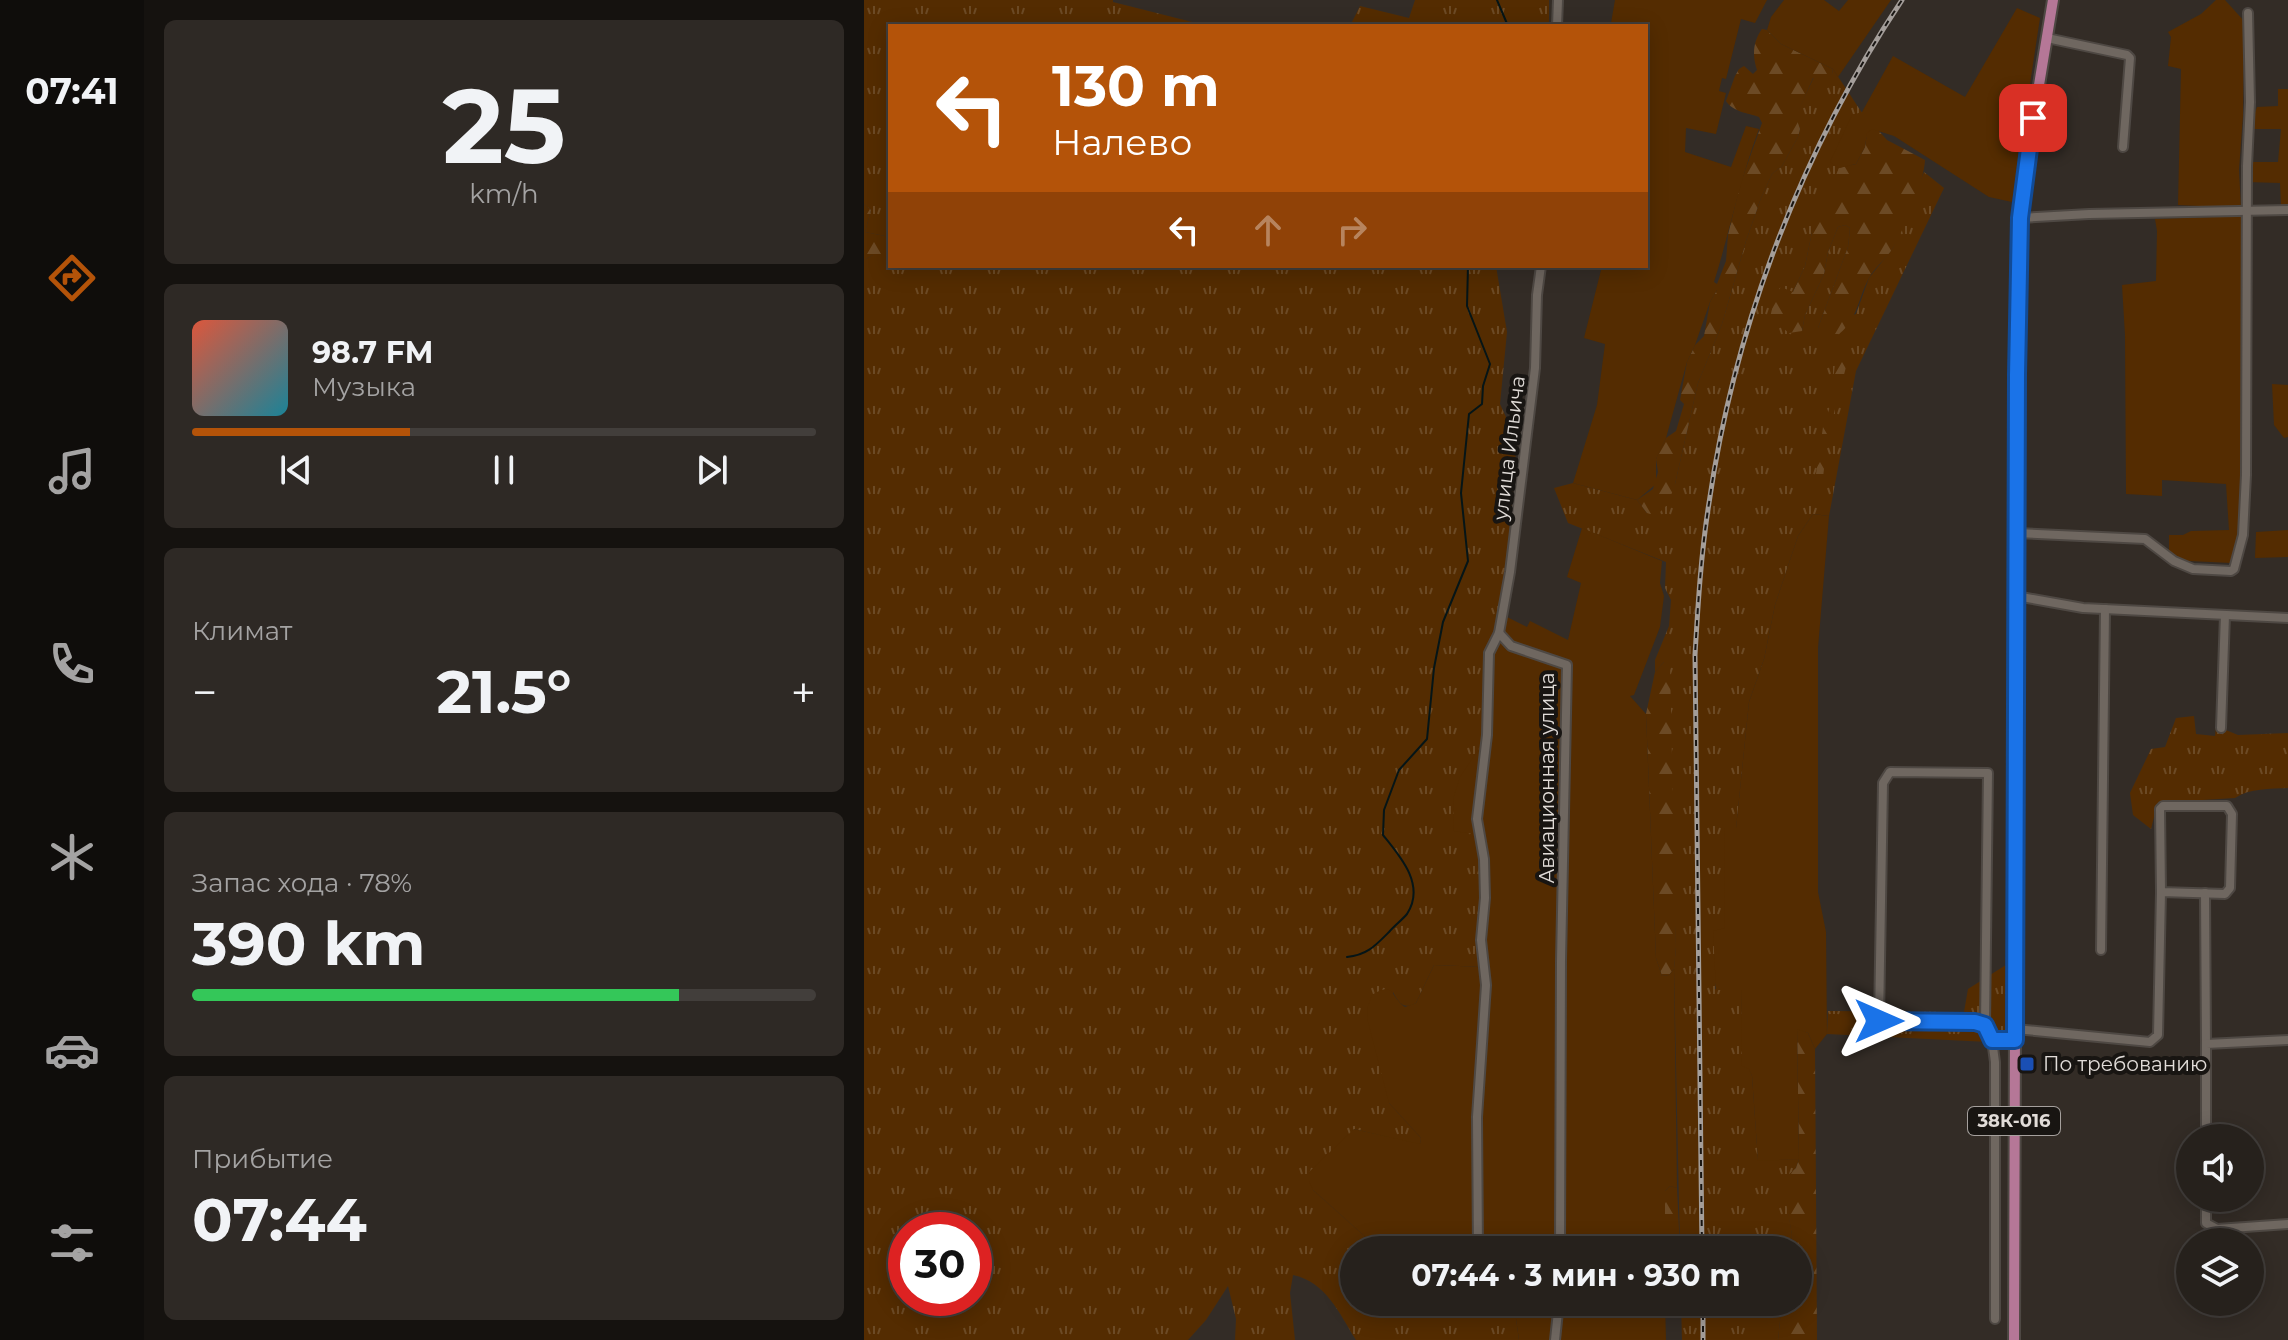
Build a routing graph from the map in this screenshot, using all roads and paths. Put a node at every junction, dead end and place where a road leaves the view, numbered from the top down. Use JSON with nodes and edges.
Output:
{"nodes":[{"id":1,"x":1558,"y":0,"type":"edge"},
{"id":2,"x":2053,"y":0,"type":"edge"},
{"id":3,"x":2248,"y":13,"type":"dead end"},
{"id":4,"x":1557,"y":24,"type":"edge"},
{"id":5,"x":2047,"y":38,"type":"junction"},
{"id":6,"x":2123,"y":147,"type":"dead end"},
{"id":7,"x":2288,"y":210,"type":"edge"},
{"id":8,"x":2247,"y":212,"type":"junction"},
{"id":9,"x":2020,"y":218,"type":"junction"},
{"id":10,"x":1541,"y":268,"type":"edge"},
{"id":11,"x":2016,"y":533,"type":"junction"},
{"id":12,"x":2016,"y":596,"type":"junction"},
{"id":13,"x":2105,"y":609,"type":"junction"},
{"id":14,"x":2225,"y":615,"type":"junction"},
{"id":15,"x":2288,"y":618,"type":"edge"},
{"id":16,"x":1499,"y":633,"type":"junction"},
{"id":17,"x":2221,"y":728,"type":"dead end"},
{"id":18,"x":2161,"y":892,"type":"junction"},
{"id":19,"x":2205,"y":893,"type":"junction"},
{"id":20,"x":2101,"y":950,"type":"dead end"},
{"id":21,"x":1985,"y":1025,"type":"junction"},
{"id":22,"x":2015,"y":1034,"type":"junction"},
{"id":23,"x":1992,"y":1040,"type":"junction"},
{"id":24,"x":2288,"y":1040,"type":"edge"},
{"id":25,"x":2206,"y":1044,"type":"junction"},
{"id":26,"x":2206,"y":1124,"type":"edge"},
{"id":27,"x":2206,"y":1212,"type":"edge"},
{"id":28,"x":2288,"y":1224,"type":"edge"},
{"id":29,"x":1478,"y":1236,"type":"edge"},
{"id":30,"x":1560,"y":1236,"type":"edge"},
{"id":31,"x":1558,"y":1316,"type":"edge"},
{"id":32,"x":1995,"y":1319,"type":"dead end"},
{"id":33,"x":1555,"y":1340,"type":"edge"},
{"id":34,"x":2014,"y":1340,"type":"edge"}],
"edges":[{"from":1,"to":4,"type":"street"},
{"from":2,"to":5,"type":"main road","number":"38К-016"},
{"from":3,"to":8,"type":"street"},
{"from":5,"to":6,"type":"street"},
{"from":5,"to":9,"type":"main road","number":"38К-016"},
{"from":7,"to":8,"type":"street"},
{"from":8,"to":9,"type":"street"},
{"from":8,"to":11,"type":"street"},
{"from":9,"to":11,"type":"main road","number":"38К-016"},
{"from":10,"to":16,"type":"street","name":"улица Ильича"},
{"from":11,"to":12,"type":"main road","number":"38К-016"},
{"from":12,"to":13,"type":"street"},
{"from":12,"to":22,"type":"main road","number":"38К-016"},
{"from":13,"to":14,"type":"street"},
{"from":13,"to":20,"type":"street"},
{"from":14,"to":15,"type":"street"},
{"from":14,"to":17,"type":"street"},
{"from":16,"to":29,"type":"street"},
{"from":16,"to":30,"type":"street","name":"Авиационная улица"},
{"from":18,"to":19,"type":"street"},
{"from":18,"to":19,"type":"street"},
{"from":18,"to":22,"type":"street"},
{"from":19,"to":25,"type":"street"},
{"from":21,"to":21,"type":"street"},
{"from":21,"to":23,"type":"street"},
{"from":22,"to":23,"type":"street"},
{"from":22,"to":34,"type":"main road","number":"38К-016"},
{"from":23,"to":32,"type":"street"},
{"from":24,"to":25,"type":"street"},
{"from":25,"to":26,"type":"street"},
{"from":27,"to":28,"type":"street"},
{"from":31,"to":33,"type":"street"}]}
